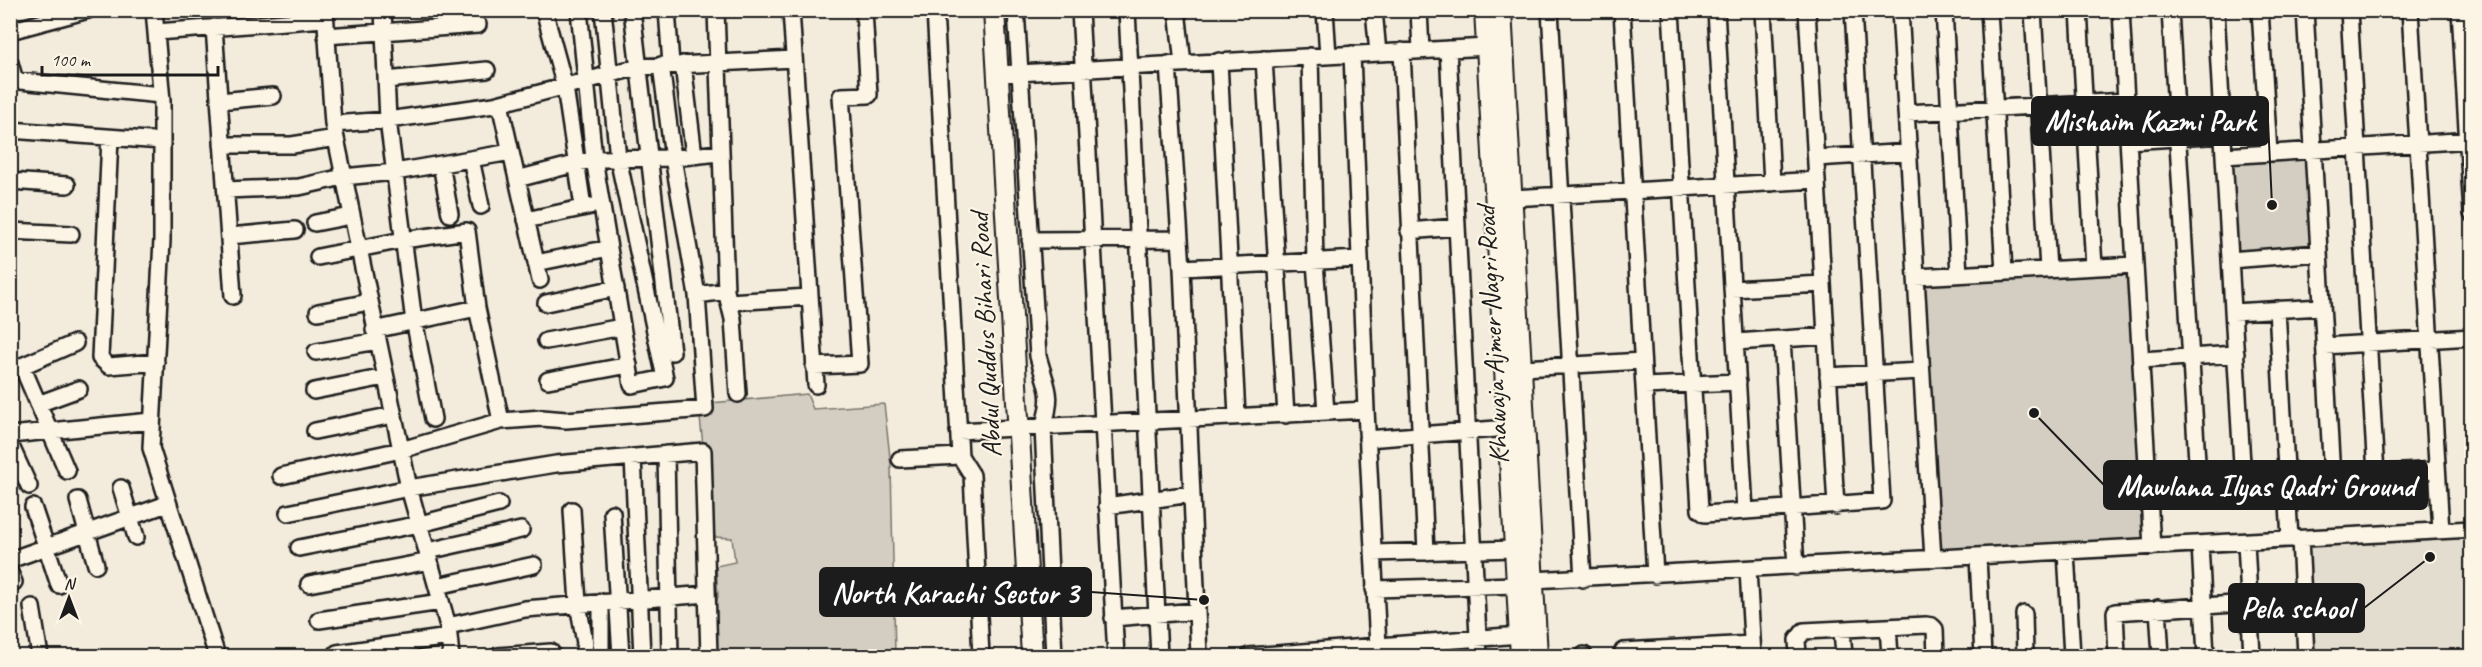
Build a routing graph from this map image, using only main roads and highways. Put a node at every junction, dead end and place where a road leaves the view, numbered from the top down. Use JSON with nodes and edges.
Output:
{"nodes":[{"id":1,"x":994,"y":10,"type":"edge"},
{"id":2,"x":1485,"y":10,"type":"edge"},
{"id":3,"x":1501,"y":10,"type":"edge"},
{"id":4,"x":1520,"y":470,"type":"junction"},
{"id":5,"x":1525,"y":583,"type":"junction"},
{"id":6,"x":1032,"y":657,"type":"edge"},
{"id":7,"x":1521,"y":657,"type":"edge"},
{"id":8,"x":1537,"y":657,"type":"edge"}],
"edges":[{"from":1,"to":6,"type":"main road","name":"Abdul Quddus Bihari Road"},
{"from":2,"to":4,"type":"main road","name":"Khawaja Ajmer Nagri Road"},
{"from":3,"to":4,"type":"main road","name":"Khawaja Ajmer Nagri Road"},
{"from":4,"to":5,"type":"main road","name":"Khawaja Ajmer Nagri Road"},
{"from":4,"to":5,"type":"main road","name":"Khawaja Ajmer Nagri Road"},
{"from":5,"to":7,"type":"main road","name":"Khawaja Ajmer Nagri Road"},
{"from":5,"to":8,"type":"main road","name":"Khawaja Ajmer Nagri Road"}]}
